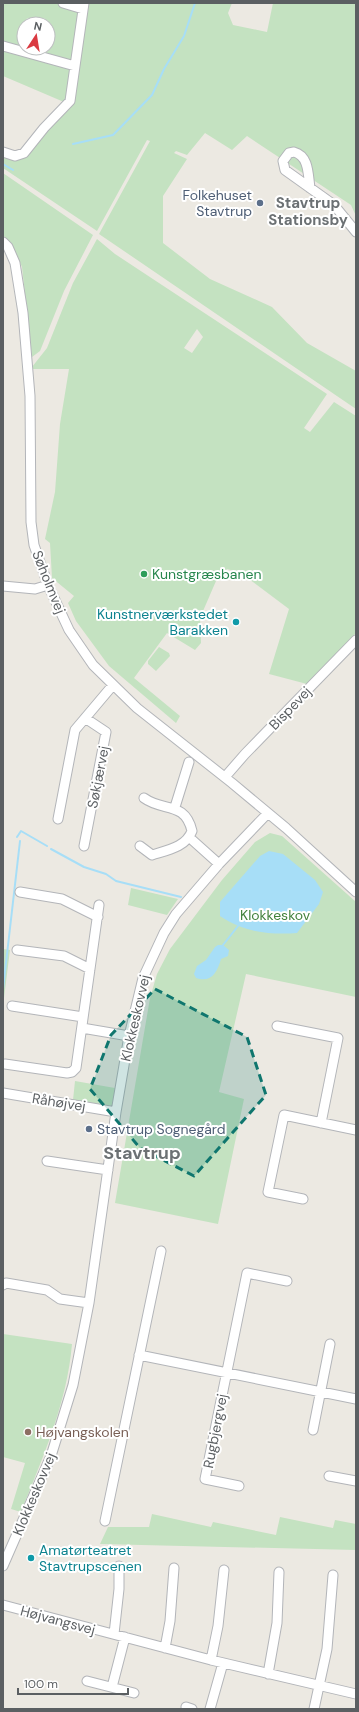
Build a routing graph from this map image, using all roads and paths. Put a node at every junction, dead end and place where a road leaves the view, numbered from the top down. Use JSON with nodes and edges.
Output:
{"nodes":[{"id":1,"x":63,"y":3,"type":"edge"},
{"id":2,"x":84,"y":6,"type":"edge"},
{"id":3,"x":3,"y":46,"type":"edge"},
{"id":4,"x":75,"y":66,"type":"junction"},
{"id":5,"x":3,"y":152,"type":"edge"},
{"id":6,"x":310,"y":188,"type":"dead end"},
{"id":7,"x":356,"y":232,"type":"edge"},
{"id":8,"x":3,"y":242,"type":"edge"},
{"id":9,"x":48,"y":585,"type":"junction"},
{"id":10,"x":3,"y":586,"type":"edge"},
{"id":11,"x":356,"y":640,"type":"edge"},
{"id":12,"x":113,"y":685,"type":"junction"},
{"id":13,"x":85,"y":718,"type":"junction"},
{"id":14,"x":189,"y":762,"type":"dead end"},
{"id":15,"x":225,"y":777,"type":"junction"},
{"id":16,"x":144,"y":798,"type":"dead end"},
{"id":17,"x":175,"y":807,"type":"junction"},
{"id":18,"x":268,"y":813,"type":"junction"},
{"id":19,"x":58,"y":819,"type":"dead end"},
{"id":20,"x":190,"y":838,"type":"junction"},
{"id":21,"x":84,"y":846,"type":"dead end"},
{"id":22,"x":140,"y":846,"type":"dead end"},
{"id":23,"x":219,"y":864,"type":"junction"},
{"id":24,"x":20,"y":892,"type":"dead end"},
{"id":25,"x":356,"y":892,"type":"edge"},
{"id":26,"x":100,"y":905,"type":"dead end"},
{"id":27,"x":98,"y":917,"type":"junction"},
{"id":28,"x":17,"y":950,"type":"dead end"},
{"id":29,"x":90,"y":969,"type":"junction"},
{"id":30,"x":12,"y":1006,"type":"dead end"},
{"id":31,"x":83,"y":1017,"type":"junction"},
{"id":32,"x":277,"y":1026,"type":"dead end"},
{"id":33,"x":82,"y":1028,"type":"junction"},
{"id":34,"x":129,"y":1036,"type":"junction"},
{"id":35,"x":5,"y":1064,"type":"dead end"},
{"id":36,"x":3,"y":1094,"type":"edge"},
{"id":37,"x":116,"y":1112,"type":"junction"},
{"id":38,"x":321,"y":1123,"type":"junction"},
{"id":39,"x":356,"y":1130,"type":"edge"},
{"id":40,"x":47,"y":1161,"type":"dead end"},
{"id":41,"x":108,"y":1170,"type":"junction"},
{"id":42,"x":303,"y":1200,"type":"dead end"},
{"id":43,"x":161,"y":1251,"type":"dead end"},
{"id":44,"x":287,"y":1281,"type":"dead end"},
{"id":45,"x":3,"y":1285,"type":"edge"},
{"id":46,"x":88,"y":1303,"type":"junction"},
{"id":47,"x":330,"y":1344,"type":"dead end"},
{"id":48,"x":140,"y":1355,"type":"junction"},
{"id":49,"x":226,"y":1373,"type":"junction"},
{"id":50,"x":320,"y":1393,"type":"junction"},
{"id":51,"x":356,"y":1400,"type":"edge"},
{"id":52,"x":313,"y":1430,"type":"dead end"},
{"id":53,"x":329,"y":1476,"type":"dead end"},
{"id":54,"x":356,"y":1481,"type":"edge"},
{"id":55,"x":239,"y":1486,"type":"dead end"},
{"id":56,"x":105,"y":1521,"type":"dead end"},
{"id":57,"x":3,"y":1566,"type":"edge"},
{"id":58,"x":119,"y":1566,"type":"dead end"},
{"id":59,"x":174,"y":1568,"type":"dead end"},
{"id":60,"x":224,"y":1570,"type":"dead end"},
{"id":61,"x":279,"y":1572,"type":"dead end"},
{"id":62,"x":333,"y":1575,"type":"dead end"},
{"id":63,"x":3,"y":1605,"type":"edge"},
{"id":64,"x":114,"y":1634,"type":"junction"},
{"id":65,"x":125,"y":1637,"type":"junction"},
{"id":66,"x":165,"y":1648,"type":"junction"},
{"id":67,"x":211,"y":1660,"type":"junction"},
{"id":68,"x":223,"y":1663,"type":"junction"},
{"id":69,"x":268,"y":1674,"type":"junction"},
{"id":70,"x":87,"y":1680,"type":"dead end"},
{"id":71,"x":320,"y":1686,"type":"junction"},
{"id":72,"x":112,"y":1687,"type":"junction"},
{"id":73,"x":134,"y":1693,"type":"dead end"},
{"id":74,"x":356,"y":1694,"type":"edge"},
{"id":75,"x":210,"y":1709,"type":"edge"},
{"id":76,"x":314,"y":1709,"type":"edge"}],
"edges":[{"from":1,"to":2,"type":"street"},
{"from":2,"to":4,"type":"street"},
{"from":3,"to":4,"type":"street"},
{"from":4,"to":5,"type":"street"},
{"from":6,"to":7,"type":"street"},
{"from":8,"to":9,"type":"street","name":"Søholmvej"},
{"from":9,"to":10,"type":"street"},
{"from":9,"to":12,"type":"street","name":"Søholmvej"},
{"from":11,"to":15,"type":"street","name":"Bispevej"},
{"from":12,"to":13,"type":"street"},
{"from":12,"to":15,"type":"street","name":"Søholmvej"},
{"from":13,"to":19,"type":"street"},
{"from":13,"to":21,"type":"street","name":"Søkjærvej"},
{"from":14,"to":17,"type":"street"},
{"from":15,"to":18,"type":"street","name":"Søholmvej"},
{"from":16,"to":17,"type":"street"},
{"from":17,"to":20,"type":"street"},
{"from":18,"to":23,"type":"street","name":"Klokkeskovvej"},
{"from":18,"to":25,"type":"street","name":"Søholmvej"},
{"from":20,"to":22,"type":"street"},
{"from":20,"to":23,"type":"street"},
{"from":23,"to":34,"type":"street","name":"Klokkeskovvej"},
{"from":24,"to":27,"type":"street"},
{"from":26,"to":27,"type":"street"},
{"from":27,"to":29,"type":"street"},
{"from":28,"to":29,"type":"street"},
{"from":29,"to":31,"type":"street"},
{"from":30,"to":31,"type":"street"},
{"from":31,"to":33,"type":"street"},
{"from":32,"to":38,"type":"street"},
{"from":33,"to":34,"type":"street"},
{"from":33,"to":35,"type":"street"},
{"from":34,"to":37,"type":"street","name":"Klokkeskovvej"},
{"from":36,"to":37,"type":"street","name":"Råhøjvej"},
{"from":37,"to":41,"type":"street","name":"Klokkeskovvej"},
{"from":38,"to":39,"type":"street"},
{"from":38,"to":42,"type":"street"},
{"from":40,"to":41,"type":"street"},
{"from":41,"to":46,"type":"street","name":"Klokkeskovvej"},
{"from":43,"to":48,"type":"street"},
{"from":44,"to":49,"type":"street","name":"Rugbjergvej"},
{"from":45,"to":46,"type":"street"},
{"from":46,"to":57,"type":"street","name":"Klokkeskovvej"},
{"from":47,"to":50,"type":"street"},
{"from":48,"to":49,"type":"street"},
{"from":48,"to":56,"type":"street"},
{"from":49,"to":50,"type":"street"},
{"from":49,"to":55,"type":"street","name":"Rugbjergvej"},
{"from":50,"to":51,"type":"street"},
{"from":50,"to":52,"type":"street"},
{"from":53,"to":54,"type":"street"},
{"from":58,"to":64,"type":"street","name":"Højvangsvej"},
{"from":59,"to":66,"type":"street"},
{"from":60,"to":67,"type":"street"},
{"from":61,"to":69,"type":"street"},
{"from":62,"to":71,"type":"street"},
{"from":63,"to":64,"type":"street","name":"Højvangsvej"},
{"from":64,"to":65,"type":"street","name":"Højvangsvej"},
{"from":65,"to":66,"type":"street","name":"Højvangsvej"},
{"from":65,"to":72,"type":"street"},
{"from":66,"to":67,"type":"street","name":"Højvangsvej"},
{"from":67,"to":68,"type":"street","name":"Højvangsvej"},
{"from":68,"to":69,"type":"street","name":"Højvangsvej"},
{"from":68,"to":75,"type":"street"},
{"from":69,"to":71,"type":"street","name":"Højvangsvej"},
{"from":70,"to":72,"type":"street"},
{"from":71,"to":74,"type":"street","name":"Højvangsvej"},
{"from":71,"to":76,"type":"street"},
{"from":72,"to":73,"type":"street"}]}
